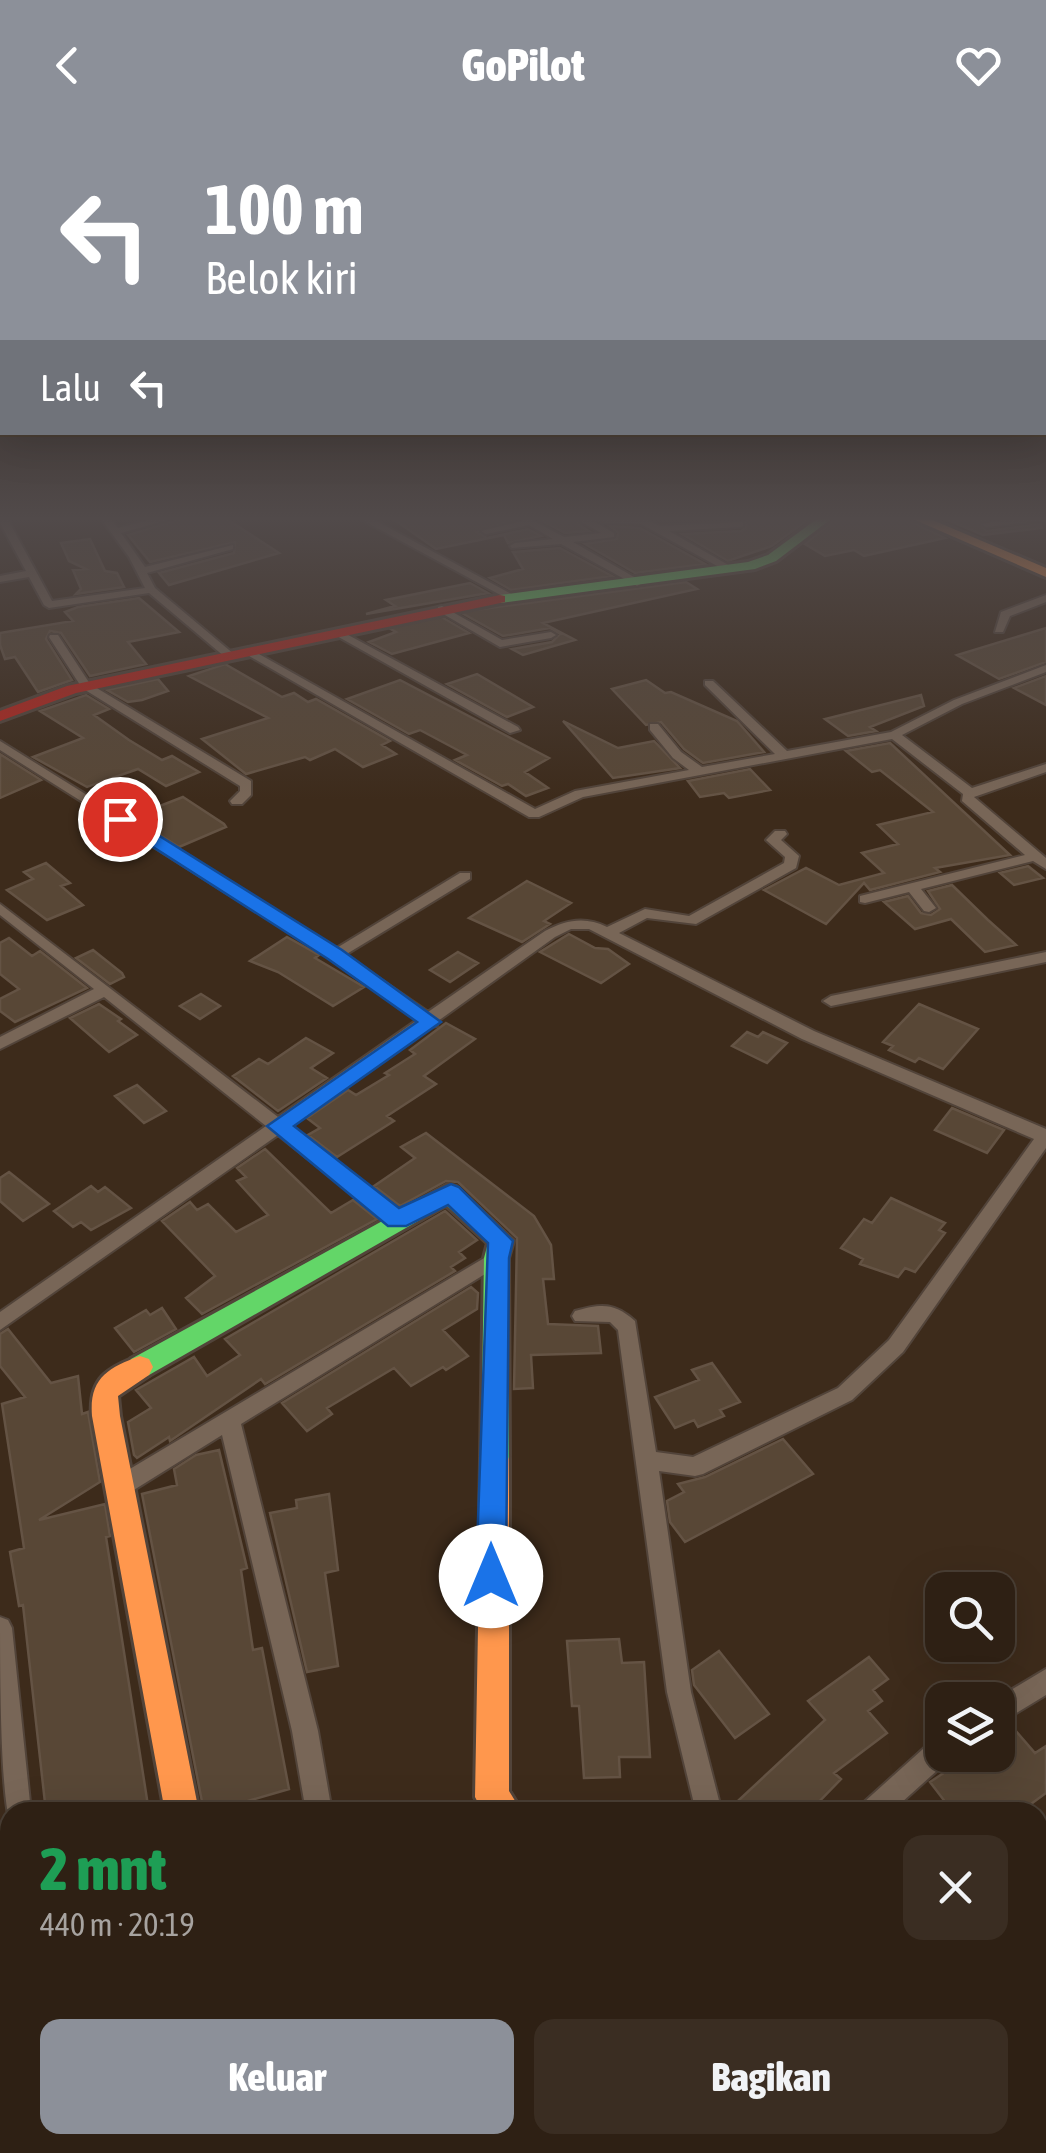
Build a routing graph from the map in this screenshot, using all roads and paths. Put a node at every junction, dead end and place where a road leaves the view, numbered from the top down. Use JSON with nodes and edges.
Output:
{"nodes":[{"id":1,"x":180,"y":610,"type":"edge"},
{"id":2,"x":436,"y":610,"type":"edge"},
{"id":3,"x":444,"y":610,"type":"edge"},
{"id":4,"x":1014,"y":610,"type":"edge"},
{"id":5,"x":1000,"y":630,"type":"dead end"},
{"id":6,"x":340,"y":633,"type":"junction"},
{"id":7,"x":551,"y":634,"type":"dead end"},
{"id":8,"x":54,"y":637,"type":"dead end"},
{"id":9,"x":238,"y":653,"type":"junction"},
{"id":10,"x":1046,"y":668,"type":"edge"},
{"id":11,"x":710,"y":683,"type":"dead end"},
{"id":12,"x":86,"y":686,"type":"junction"},
{"id":13,"x":0,"y":716,"type":"edge"},
{"id":14,"x":654,"y":727,"type":"dead end"},
{"id":15,"x":514,"y":730,"type":"dead end"},
{"id":16,"x":894,"y":735,"type":"junction"},
{"id":17,"x":0,"y":745,"type":"edge"},
{"id":18,"x":786,"y":756,"type":"junction"},
{"id":19,"x":1046,"y":768,"type":"edge"},
{"id":20,"x":700,"y":772,"type":"junction"},
{"id":21,"x":970,"y":793,"type":"junction"},
{"id":22,"x":237,"y":802,"type":"dead end"},
{"id":23,"x":780,"y":834,"type":"dead end"},
{"id":24,"x":1041,"y":861,"type":"edge"},
{"id":25,"x":465,"y":876,"type":"dead end"},
{"id":26,"x":912,"y":887,"type":"junction"},
{"id":27,"x":864,"y":898,"type":"dead end"},
{"id":28,"x":0,"y":908,"type":"edge"},
{"id":29,"x":929,"y":908,"type":"dead end"},
{"id":30,"x":607,"y":933,"type":"junction"},
{"id":31,"x":335,"y":954,"type":"junction"},
{"id":32,"x":1046,"y":956,"type":"edge"},
{"id":33,"x":105,"y":990,"type":"junction"},
{"id":34,"x":832,"y":1000,"type":"dead end"},
{"id":35,"x":431,"y":1022,"type":"junction"},
{"id":36,"x":0,"y":1044,"type":"edge"},
{"id":37,"x":278,"y":1126,"type":"junction"},
{"id":38,"x":1045,"y":1136,"type":"edge"},
{"id":39,"x":397,"y":1220,"type":"junction"},
{"id":40,"x":496,"y":1258,"type":"junction"},
{"id":41,"x":582,"y":1316,"type":"dead end"},
{"id":42,"x":0,"y":1322,"type":"edge"},
{"id":43,"x":228,"y":1420,"type":"junction"},
{"id":44,"x":646,"y":1460,"type":"junction"},
{"id":45,"x":120,"y":1486,"type":"junction"},
{"id":46,"x":0,"y":1628,"type":"edge"},
{"id":47,"x":1046,"y":1681,"type":"edge"},
{"id":48,"x":1015,"y":1701,"type":"edge"},
{"id":49,"x":925,"y":1764,"type":"edge"},
{"id":50,"x":17,"y":1802,"type":"edge"},
{"id":51,"x":180,"y":1802,"type":"edge"},
{"id":52,"x":317,"y":1802,"type":"edge"},
{"id":53,"x":496,"y":1802,"type":"edge"},
{"id":54,"x":706,"y":1802,"type":"edge"},
{"id":55,"x":883,"y":1802,"type":"edge"}],
"edges":[{"from":1,"to":9,"type":"street"},
{"from":2,"to":6,"type":"main road"},
{"from":3,"to":7,"type":"street"},
{"from":4,"to":5,"type":"street"},
{"from":6,"to":9,"type":"main road"},
{"from":6,"to":15,"type":"street"},
{"from":8,"to":12,"type":"street"},
{"from":9,"to":12,"type":"main road"},
{"from":9,"to":20,"type":"street"},
{"from":10,"to":16,"type":"street"},
{"from":11,"to":18,"type":"street"},
{"from":12,"to":13,"type":"main road"},
{"from":12,"to":22,"type":"street"},
{"from":14,"to":20,"type":"street"},
{"from":16,"to":18,"type":"street"},
{"from":16,"to":21,"type":"street"},
{"from":17,"to":31,"type":"street"},
{"from":18,"to":20,"type":"street"},
{"from":19,"to":21,"type":"street"},
{"from":21,"to":24,"type":"street"},
{"from":23,"to":30,"type":"street"},
{"from":24,"to":26,"type":"street"},
{"from":25,"to":31,"type":"street"},
{"from":26,"to":27,"type":"street"},
{"from":26,"to":29,"type":"street"},
{"from":28,"to":33,"type":"street"},
{"from":30,"to":35,"type":"street"},
{"from":30,"to":38,"type":"street"},
{"from":31,"to":35,"type":"street"},
{"from":32,"to":34,"type":"street"},
{"from":33,"to":36,"type":"street"},
{"from":33,"to":37,"type":"street"},
{"from":35,"to":37,"type":"street"},
{"from":37,"to":39,"type":"street"},
{"from":37,"to":42,"type":"street"},
{"from":38,"to":44,"type":"street"},
{"from":39,"to":40,"type":"main road"},
{"from":39,"to":45,"type":"main road"},
{"from":40,"to":43,"type":"street"},
{"from":40,"to":53,"type":"main road"},
{"from":41,"to":44,"type":"street"},
{"from":43,"to":45,"type":"street"},
{"from":43,"to":52,"type":"street"},
{"from":44,"to":54,"type":"street"},
{"from":45,"to":51,"type":"main road"},
{"from":46,"to":50,"type":"street"},
{"from":47,"to":48,"type":"street"},
{"from":49,"to":55,"type":"street"}]}
